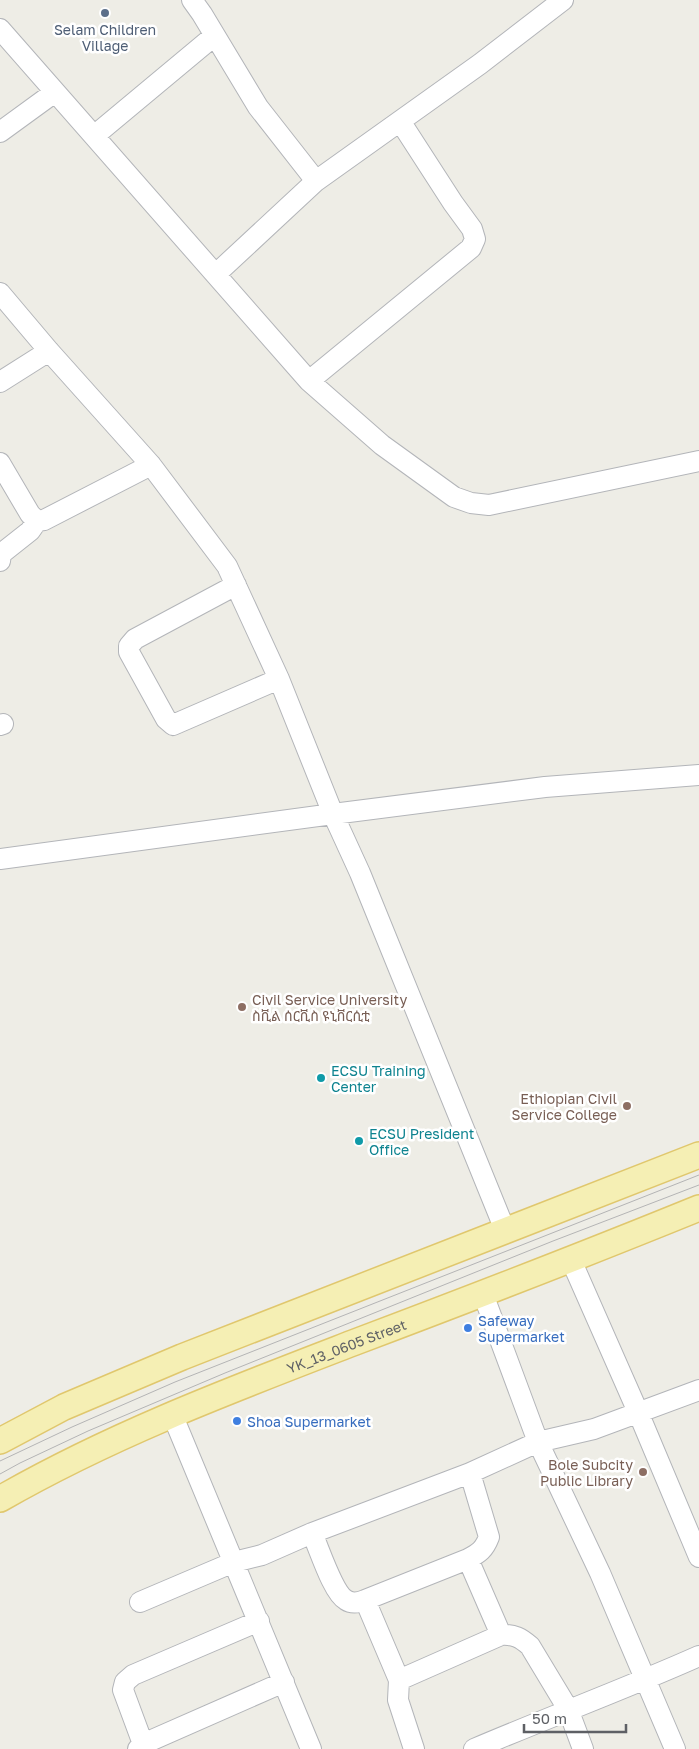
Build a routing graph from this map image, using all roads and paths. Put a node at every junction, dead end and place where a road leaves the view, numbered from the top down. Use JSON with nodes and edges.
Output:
{"nodes":[{"id":1,"x":192,"y":0,"type":"edge"},
{"id":2,"x":564,"y":0,"type":"edge"},
{"id":3,"x":0,"y":29,"type":"edge"},
{"id":4,"x":214,"y":36,"type":"junction"},
{"id":5,"x":55,"y":92,"type":"junction"},
{"id":6,"x":400,"y":121,"type":"junction"},
{"id":7,"x":0,"y":132,"type":"edge"},
{"id":8,"x":94,"y":136,"type":"junction"},
{"id":9,"x":316,"y":181,"type":"junction"},
{"id":10,"x":216,"y":274,"type":"junction"},
{"id":11,"x":0,"y":293,"type":"edge"},
{"id":12,"x":49,"y":352,"type":"junction"},
{"id":13,"x":309,"y":381,"type":"junction"},
{"id":14,"x":0,"y":382,"type":"edge"},
{"id":15,"x":699,"y":461,"type":"edge"},
{"id":16,"x":0,"y":463,"type":"edge"},
{"id":17,"x":151,"y":465,"type":"junction"},
{"id":18,"x":37,"y":520,"type":"junction"},
{"id":19,"x":0,"y":561,"type":"edge"},
{"id":20,"x":236,"y":585,"type":"junction"},
{"id":21,"x":279,"y":679,"type":"junction"},
{"id":22,"x":699,"y":775,"type":"edge"},
{"id":23,"x":333,"y":814,"type":"junction"},
{"id":24,"x":0,"y":859,"type":"edge"},
{"id":25,"x":699,"y":1155,"type":"edge"},
{"id":26,"x":699,"y":1208,"type":"edge"},
{"id":27,"x":505,"y":1230,"type":"junction"},
{"id":28,"x":570,"y":1260,"type":"junction"},
{"id":29,"x":483,"y":1294,"type":"junction"},
{"id":30,"x":699,"y":1390,"type":"edge"},
{"id":31,"x":638,"y":1412,"type":"junction"},
{"id":32,"x":172,"y":1414,"type":"junction"},
{"id":33,"x":0,"y":1441,"type":"edge"},
{"id":34,"x":538,"y":1442,"type":"junction"},
{"id":35,"x":470,"y":1473,"type":"junction"},
{"id":36,"x":0,"y":1499,"type":"edge"},
{"id":37,"x":312,"y":1533,"type":"junction"},
{"id":38,"x":699,"y":1557,"type":"edge"},
{"id":39,"x":468,"y":1559,"type":"junction"},
{"id":40,"x":234,"y":1562,"type":"junction"},
{"id":41,"x":365,"y":1600,"type":"junction"},
{"id":42,"x":140,"y":1602,"type":"dead end"},
{"id":43,"x":259,"y":1621,"type":"junction"},
{"id":44,"x":501,"y":1636,"type":"junction"},
{"id":45,"x":699,"y":1656,"type":"edge"},
{"id":46,"x":646,"y":1679,"type":"junction"},
{"id":47,"x":399,"y":1680,"type":"junction"},
{"id":48,"x":284,"y":1682,"type":"junction"},
{"id":49,"x":568,"y":1709,"type":"junction"},
{"id":50,"x":141,"y":1747,"type":"edge"},
{"id":51,"x":305,"y":1747,"type":"edge"},
{"id":52,"x":414,"y":1749,"type":"edge"},
{"id":53,"x":474,"y":1749,"type":"edge"},
{"id":54,"x":583,"y":1749,"type":"edge"},
{"id":55,"x":675,"y":1749,"type":"edge"}],
"edges":[{"from":1,"to":4,"type":"street"},
{"from":2,"to":6,"type":"street"},
{"from":3,"to":5,"type":"street"},
{"from":4,"to":8,"type":"street"},
{"from":4,"to":9,"type":"street"},
{"from":5,"to":7,"type":"street"},
{"from":5,"to":8,"type":"street"},
{"from":6,"to":9,"type":"street"},
{"from":6,"to":13,"type":"street"},
{"from":8,"to":10,"type":"street"},
{"from":9,"to":10,"type":"street"},
{"from":10,"to":13,"type":"street"},
{"from":11,"to":12,"type":"street"},
{"from":12,"to":14,"type":"street"},
{"from":12,"to":17,"type":"street"},
{"from":13,"to":15,"type":"street"},
{"from":16,"to":18,"type":"street"},
{"from":17,"to":18,"type":"street"},
{"from":17,"to":20,"type":"street"},
{"from":18,"to":19,"type":"street"},
{"from":20,"to":21,"type":"street"},
{"from":20,"to":21,"type":"street"},
{"from":21,"to":23,"type":"street"},
{"from":22,"to":23,"type":"street"},
{"from":23,"to":24,"type":"street"},
{"from":23,"to":27,"type":"street"},
{"from":25,"to":27,"type":"main road"},
{"from":26,"to":28,"type":"main road","name":"YK_13_0605 Street"},
{"from":27,"to":33,"type":"main road"},
{"from":28,"to":29,"type":"main road","name":"YK_13_0605 Street"},
{"from":28,"to":31,"type":"street"},
{"from":29,"to":32,"type":"main road","name":"YK_13_0605 Street"},
{"from":29,"to":34,"type":"street"},
{"from":30,"to":31,"type":"street"},
{"from":31,"to":34,"type":"street"},
{"from":31,"to":38,"type":"street"},
{"from":32,"to":36,"type":"main road","name":"YK_13_0605 Street"},
{"from":32,"to":40,"type":"street"},
{"from":34,"to":35,"type":"street"},
{"from":34,"to":46,"type":"street"},
{"from":35,"to":37,"type":"street"},
{"from":35,"to":39,"type":"street"},
{"from":37,"to":40,"type":"street"},
{"from":37,"to":41,"type":"street"},
{"from":39,"to":41,"type":"street"},
{"from":39,"to":44,"type":"street"},
{"from":40,"to":42,"type":"street"},
{"from":40,"to":43,"type":"street"},
{"from":41,"to":47,"type":"street"},
{"from":43,"to":48,"type":"street"},
{"from":43,"to":50,"type":"street"},
{"from":44,"to":47,"type":"street"},
{"from":44,"to":49,"type":"street"},
{"from":45,"to":46,"type":"street"},
{"from":46,"to":49,"type":"street"},
{"from":46,"to":55,"type":"street"},
{"from":47,"to":52,"type":"street"},
{"from":48,"to":50,"type":"street"},
{"from":48,"to":51,"type":"street"},
{"from":49,"to":53,"type":"street"},
{"from":49,"to":54,"type":"street"}]}
